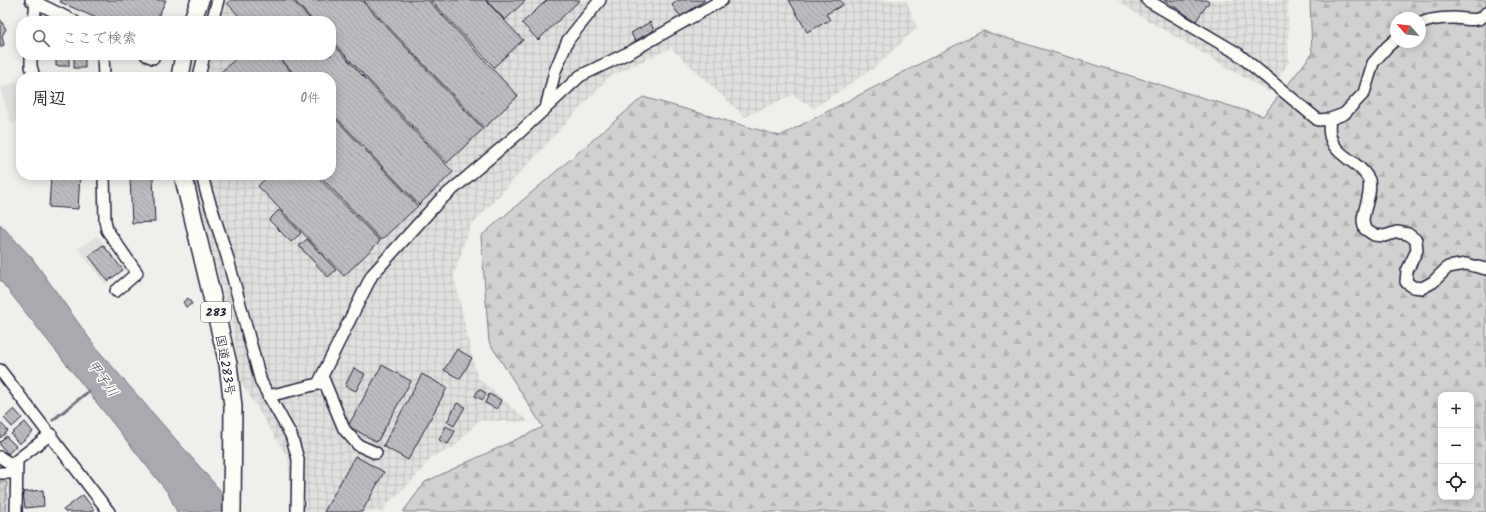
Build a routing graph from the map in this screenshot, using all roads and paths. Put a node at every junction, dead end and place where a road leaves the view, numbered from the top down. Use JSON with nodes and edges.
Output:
{"nodes":[{"id":1,"x":189,"y":0,"type":"edge"},
{"id":2,"x":200,"y":0,"type":"edge"},
{"id":3,"x":218,"y":0,"type":"edge"},
{"id":4,"x":600,"y":0,"type":"edge"},
{"id":5,"x":722,"y":0,"type":"edge"},
{"id":6,"x":1147,"y":0,"type":"edge"},
{"id":7,"x":34,"y":1,"type":"edge"},
{"id":8,"x":1486,"y":13,"type":"edge"},
{"id":9,"x":34,"y":16,"type":"edge"},
{"id":10,"x":64,"y":16,"type":"edge"},
{"id":11,"x":183,"y":16,"type":"edge"},
{"id":12,"x":194,"y":16,"type":"edge"},
{"id":13,"x":213,"y":16,"type":"edge"},
{"id":14,"x":1426,"y":22,"type":"edge"},
{"id":15,"x":1390,"y":44,"type":"edge"},
{"id":16,"x":31,"y":60,"type":"edge"},
{"id":17,"x":103,"y":60,"type":"edge"},
{"id":18,"x":172,"y":60,"type":"edge"},
{"id":19,"x":183,"y":60,"type":"edge"},
{"id":20,"x":203,"y":60,"type":"edge"},
{"id":21,"x":33,"y":72,"type":"edge"},
{"id":22,"x":104,"y":72,"type":"edge"},
{"id":23,"x":171,"y":72,"type":"edge"},
{"id":24,"x":181,"y":72,"type":"edge"},
{"id":25,"x":200,"y":72,"type":"edge"},
{"id":26,"x":546,"y":108,"type":"junction"},
{"id":27,"x":1330,"y":119,"type":"junction"},
{"id":28,"x":104,"y":180,"type":"edge"},
{"id":29,"x":173,"y":180,"type":"edge"},
{"id":30,"x":184,"y":180,"type":"edge"},
{"id":31,"x":203,"y":180,"type":"edge"},
{"id":32,"x":1486,"y":269,"type":"edge"},
{"id":33,"x":116,"y":291,"type":"dead end"},
{"id":34,"x":0,"y":370,"type":"edge"},
{"id":35,"x":322,"y":376,"type":"junction"},
{"id":36,"x":268,"y":396,"type":"junction"},
{"id":37,"x":51,"y":434,"type":"junction"},
{"id":38,"x":227,"y":447,"type":"junction"},
{"id":39,"x":376,"y":453,"type":"dead end"},
{"id":40,"x":0,"y":457,"type":"edge"},
{"id":41,"x":17,"y":471,"type":"junction"},
{"id":42,"x":0,"y":473,"type":"edge"},
{"id":43,"x":16,"y":512,"type":"edge"},
{"id":44,"x":110,"y":512,"type":"edge"},
{"id":45,"x":221,"y":512,"type":"edge"},
{"id":46,"x":232,"y":512,"type":"edge"},
{"id":47,"x":297,"y":512,"type":"edge"}],
"edges":[{"from":1,"to":11,"type":"highway"},
{"from":2,"to":12,"type":"highway"},
{"from":3,"to":13,"type":"street"},
{"from":4,"to":26,"type":"street"},
{"from":5,"to":26,"type":"street"},
{"from":6,"to":27,"type":"street"},
{"from":7,"to":9,"type":"street"},
{"from":7,"to":10,"type":"street"},
{"from":8,"to":14,"type":"street"},
{"from":15,"to":27,"type":"street"},
{"from":16,"to":21,"type":"street"},
{"from":17,"to":22,"type":"street"},
{"from":18,"to":23,"type":"highway"},
{"from":19,"to":24,"type":"highway"},
{"from":20,"to":25,"type":"street"},
{"from":26,"to":35,"type":"street"},
{"from":27,"to":32,"type":"street"},
{"from":28,"to":33,"type":"street"},
{"from":29,"to":38,"type":"highway","name":"国道283号","number":"283"},
{"from":30,"to":38,"type":"highway","name":"国道283号","number":"283"},
{"from":31,"to":36,"type":"street"},
{"from":34,"to":37,"type":"street"},
{"from":35,"to":36,"type":"street"},
{"from":35,"to":39,"type":"street"},
{"from":36,"to":47,"type":"street"},
{"from":37,"to":41,"type":"street"},
{"from":37,"to":44,"type":"street"},
{"from":38,"to":45,"type":"highway","name":"国道283号","number":"283"},
{"from":38,"to":46,"type":"highway","name":"国道283号","number":"283"},
{"from":40,"to":41,"type":"street"},
{"from":41,"to":42,"type":"street"},
{"from":41,"to":43,"type":"street"}]}
